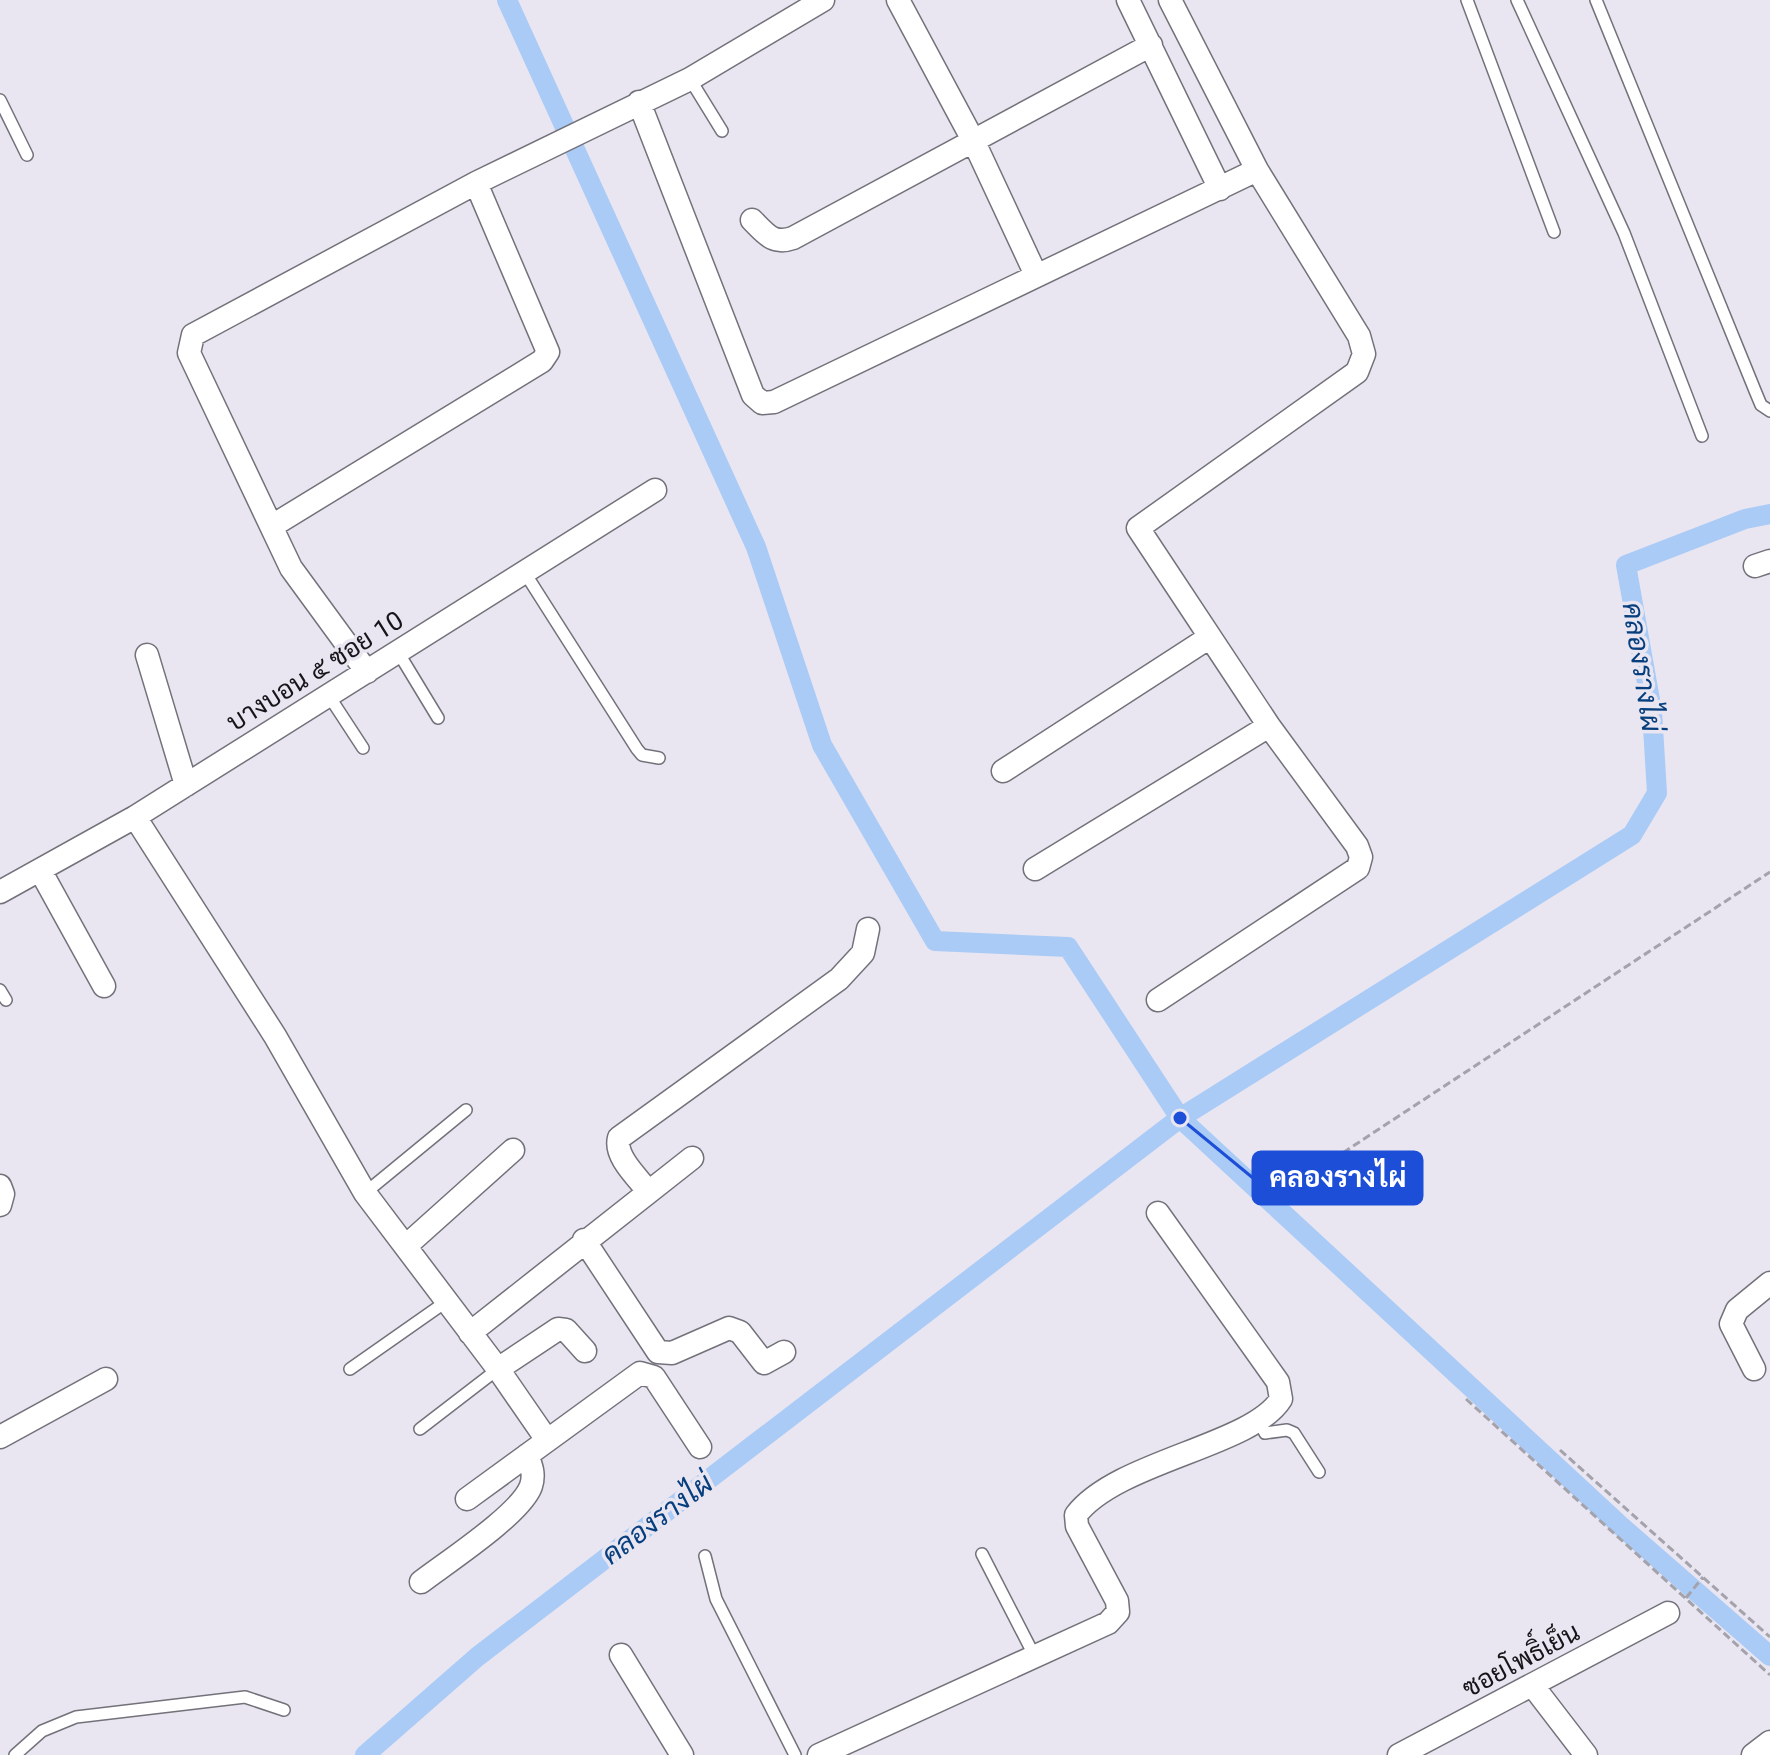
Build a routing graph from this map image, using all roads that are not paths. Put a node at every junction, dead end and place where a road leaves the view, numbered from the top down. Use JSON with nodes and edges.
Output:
{"nodes":[{"id":1,"x":823,"y":0,"type":"edge"},
{"id":2,"x":898,"y":0,"type":"edge"},
{"id":3,"x":1128,"y":0,"type":"edge"},
{"id":4,"x":1170,"y":0,"type":"edge"},
{"id":5,"x":1467,"y":0,"type":"edge"},
{"id":6,"x":1517,"y":0,"type":"edge"},
{"id":7,"x":1596,"y":0,"type":"edge"},
{"id":8,"x":801,"y":7,"type":"edge"},
{"id":9,"x":1151,"y":45,"type":"junction"},
{"id":10,"x":690,"y":79,"type":"junction"},
{"id":11,"x":0,"y":100,"type":"edge"},
{"id":12,"x":639,"y":102,"type":"junction"},
{"id":13,"x":722,"y":131,"type":"dead end"},
{"id":14,"x":974,"y":142,"type":"junction"},
{"id":15,"x":27,"y":155,"type":"dead end"},
{"id":16,"x":1257,"y":170,"type":"junction"},
{"id":17,"x":476,"y":183,"type":"junction"},
{"id":18,"x":1220,"y":189,"type":"junction"},
{"id":19,"x":752,"y":220,"type":"dead end"},
{"id":20,"x":1554,"y":232,"type":"dead end"},
{"id":21,"x":1036,"y":275,"type":"junction"},
{"id":22,"x":1770,"y":411,"type":"edge"},
{"id":23,"x":1702,"y":436,"type":"dead end"},
{"id":24,"x":655,"y":490,"type":"dead end"},
{"id":25,"x":272,"y":526,"type":"junction"},
{"id":26,"x":525,"y":573,"type":"junction"},
{"id":27,"x":1210,"y":637,"type":"junction"},
{"id":28,"x":398,"y":652,"type":"junction"},
{"id":29,"x":147,"y":655,"type":"dead end"},
{"id":30,"x":367,"y":672,"type":"junction"},
{"id":31,"x":329,"y":696,"type":"junction"},
{"id":32,"x":438,"y":718,"type":"dead end"},
{"id":33,"x":1269,"y":726,"type":"junction"},
{"id":34,"x":363,"y":748,"type":"dead end"},
{"id":35,"x":659,"y":758,"type":"dead end"},
{"id":36,"x":1003,"y":771,"type":"dead end"},
{"id":37,"x":186,"y":785,"type":"junction"},
{"id":38,"x":135,"y":817,"type":"junction"},
{"id":39,"x":1035,"y":869,"type":"dead end"},
{"id":40,"x":40,"y":870,"type":"junction"},
{"id":41,"x":0,"y":892,"type":"edge"},
{"id":42,"x":868,"y":929,"type":"dead end"},
{"id":43,"x":104,"y":986,"type":"dead end"},
{"id":44,"x":1158,"y":1000,"type":"dead end"},
{"id":45,"x":466,"y":1110,"type":"dead end"},
{"id":46,"x":513,"y":1150,"type":"dead end"},
{"id":47,"x":692,"y":1158,"type":"dead end"},
{"id":48,"x":0,"y":1186,"type":"edge"},
{"id":49,"x":648,"y":1191,"type":"junction"},
{"id":50,"x":365,"y":1193,"type":"junction"},
{"id":51,"x":0,"y":1205,"type":"edge"},
{"id":52,"x":1158,"y":1213,"type":"dead end"},
{"id":53,"x":584,"y":1240,"type":"junction"},
{"id":54,"x":407,"y":1245,"type":"junction"},
{"id":55,"x":1770,"y":1283,"type":"edge"},
{"id":56,"x":447,"y":1301,"type":"junction"},
{"id":57,"x":470,"y":1333,"type":"junction"},
{"id":58,"x":585,"y":1351,"type":"dead end"},
{"id":59,"x":784,"y":1352,"type":"dead end"},
{"id":60,"x":350,"y":1369,"type":"dead end"},
{"id":61,"x":498,"y":1369,"type":"junction"},
{"id":62,"x":1754,"y":1369,"type":"dead end"},
{"id":63,"x":106,"y":1379,"type":"dead end"},
{"id":64,"x":1259,"y":1421,"type":"junction"},
{"id":65,"x":420,"y":1429,"type":"dead end"},
{"id":66,"x":0,"y":1437,"type":"edge"},
{"id":67,"x":547,"y":1440,"type":"junction"},
{"id":68,"x":700,"y":1447,"type":"dead end"},
{"id":69,"x":527,"y":1455,"type":"junction"},
{"id":70,"x":1319,"y":1472,"type":"dead end"},
{"id":71,"x":467,"y":1499,"type":"dead end"},
{"id":72,"x":982,"y":1554,"type":"dead end"},
{"id":73,"x":705,"y":1556,"type":"dead end"},
{"id":74,"x":421,"y":1582,"type":"dead end"},
{"id":75,"x":1676,"y":1606,"type":"road end"},
{"id":76,"x":621,"y":1655,"type":"dead end"},
{"id":77,"x":1035,"y":1657,"type":"junction"},
{"id":78,"x":1533,"y":1686,"type":"junction"},
{"id":79,"x":284,"y":1710,"type":"dead end"},
{"id":80,"x":1770,"y":1742,"type":"edge"},
{"id":81,"x":15,"y":1755,"type":"edge"},
{"id":82,"x":682,"y":1755,"type":"edge"},
{"id":83,"x":795,"y":1755,"type":"edge"},
{"id":84,"x":819,"y":1755,"type":"edge"},
{"id":85,"x":1399,"y":1755,"type":"edge"},
{"id":86,"x":1586,"y":1755,"type":"edge"},
{"id":87,"x":1753,"y":1755,"type":"edge"}],
"edges":[{"from":1,"to":8,"type":"street"},
{"from":2,"to":14,"type":"street"},
{"from":3,"to":9,"type":"street"},
{"from":4,"to":16,"type":"street"},
{"from":5,"to":20,"type":"lane"},
{"from":6,"to":23,"type":"lane"},
{"from":7,"to":22,"type":"lane"},
{"from":8,"to":10,"type":"street"},
{"from":9,"to":14,"type":"street"},
{"from":9,"to":18,"type":"street"},
{"from":10,"to":12,"type":"street"},
{"from":10,"to":13,"type":"lane"},
{"from":11,"to":15,"type":"lane"},
{"from":12,"to":17,"type":"street"},
{"from":12,"to":21,"type":"street"},
{"from":14,"to":19,"type":"street"},
{"from":14,"to":21,"type":"street"},
{"from":16,"to":18,"type":"street"},
{"from":16,"to":27,"type":"street"},
{"from":17,"to":25,"type":"street"},
{"from":17,"to":25,"type":"street"},
{"from":18,"to":21,"type":"street"},
{"from":24,"to":26,"type":"street","name":"บางบอน ๕ ซอย 10"},
{"from":25,"to":30,"type":"street"},
{"from":26,"to":28,"type":"street","name":"บางบอน ๕ ซอย 10"},
{"from":26,"to":35,"type":"lane"},
{"from":27,"to":33,"type":"street"},
{"from":27,"to":36,"type":"street"},
{"from":28,"to":30,"type":"street","name":"บางบอน ๕ ซอย 10"},
{"from":28,"to":32,"type":"lane"},
{"from":29,"to":37,"type":"street"},
{"from":30,"to":31,"type":"street","name":"บางบอน ๕ ซอย 10"},
{"from":31,"to":34,"type":"lane"},
{"from":31,"to":37,"type":"street","name":"บางบอน ๕ ซอย 10"},
{"from":33,"to":39,"type":"street"},
{"from":33,"to":44,"type":"street"},
{"from":37,"to":38,"type":"street","name":"บางบอน ๕ ซอย 10"},
{"from":38,"to":40,"type":"street","name":"บางบอน ๕ ซอย 10"},
{"from":38,"to":50,"type":"street"},
{"from":40,"to":41,"type":"street","name":"บางบอน ๕ ซอย 10"},
{"from":40,"to":43,"type":"street"},
{"from":42,"to":49,"type":"street"},
{"from":45,"to":50,"type":"lane"},
{"from":46,"to":54,"type":"street"},
{"from":47,"to":49,"type":"street"},
{"from":48,"to":51,"type":"street"},
{"from":49,"to":53,"type":"street"},
{"from":50,"to":54,"type":"street"},
{"from":52,"to":64,"type":"street"},
{"from":53,"to":57,"type":"street"},
{"from":53,"to":59,"type":"street"},
{"from":54,"to":56,"type":"street"},
{"from":55,"to":62,"type":"street"},
{"from":56,"to":57,"type":"street"},
{"from":56,"to":60,"type":"lane"},
{"from":57,"to":61,"type":"street"},
{"from":58,"to":61,"type":"street"},
{"from":61,"to":65,"type":"lane"},
{"from":61,"to":67,"type":"street"},
{"from":63,"to":66,"type":"street"},
{"from":64,"to":70,"type":"lane"},
{"from":64,"to":77,"type":"street"},
{"from":67,"to":68,"type":"street"},
{"from":67,"to":69,"type":"street"},
{"from":69,"to":71,"type":"street"},
{"from":69,"to":74,"type":"street"},
{"from":72,"to":77,"type":"lane"},
{"from":73,"to":83,"type":"lane"},
{"from":75,"to":78,"type":"street","name":"ซอยโพธิ์เย็น"},
{"from":76,"to":82,"type":"street"},
{"from":77,"to":84,"type":"street"},
{"from":78,"to":85,"type":"street","name":"ซอยโพธิ์เย็น"},
{"from":78,"to":86,"type":"street"},
{"from":79,"to":81,"type":"lane"},
{"from":80,"to":87,"type":"street"}]}
